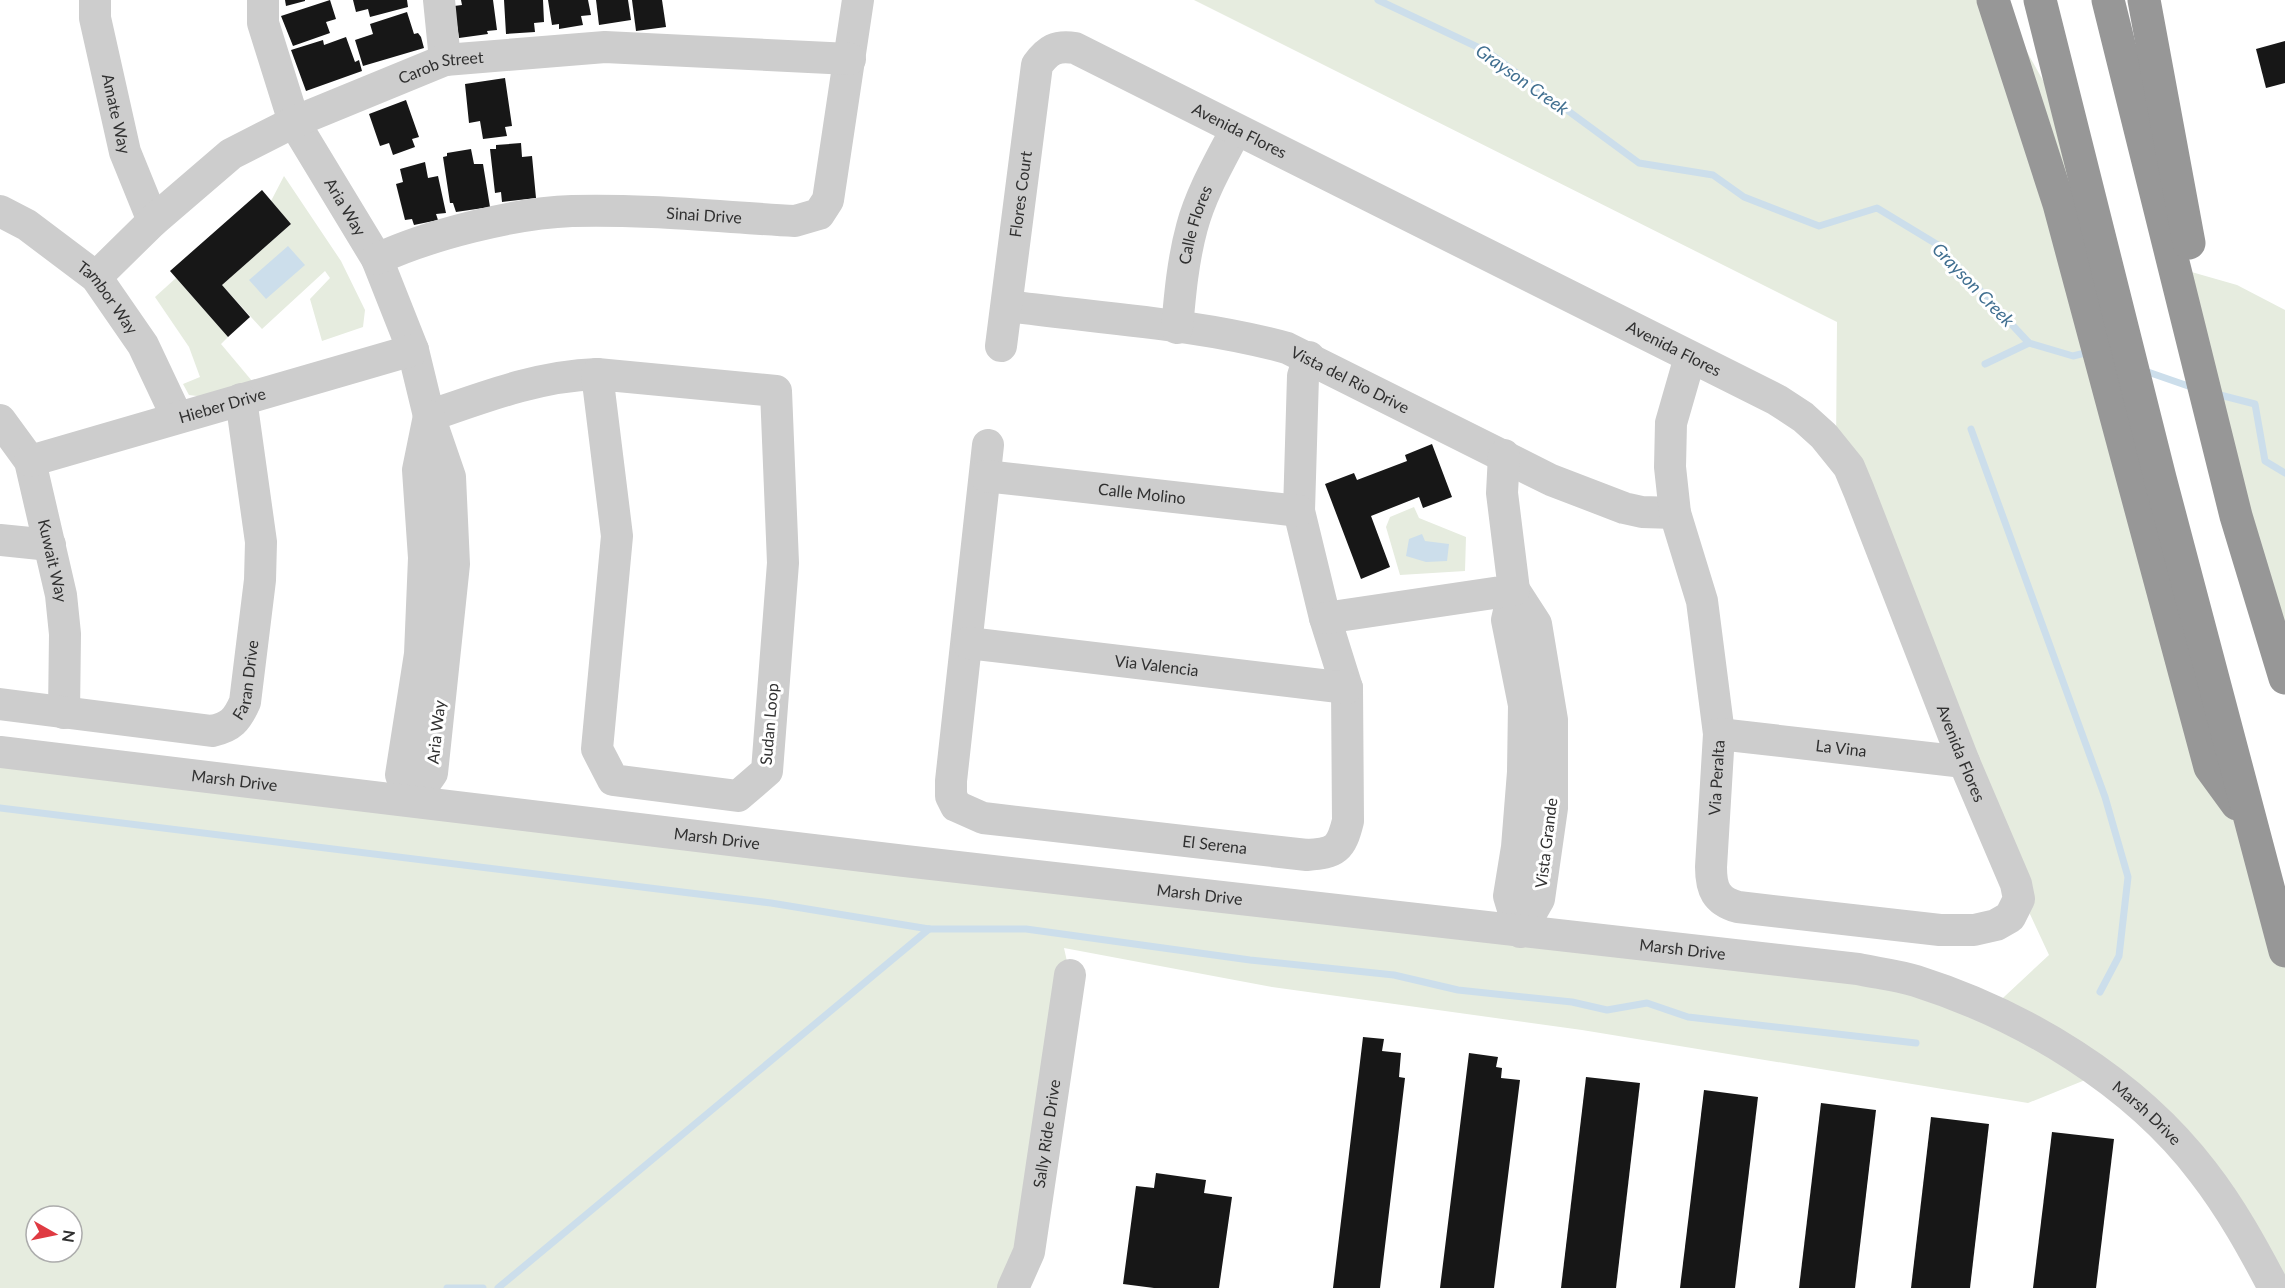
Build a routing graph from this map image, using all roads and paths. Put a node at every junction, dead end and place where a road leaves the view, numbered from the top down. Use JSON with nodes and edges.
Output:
{"nodes":[{"id":1,"x":95,"y":0,"type":"edge"},
{"id":2,"x":263,"y":0,"type":"edge"},
{"id":3,"x":439,"y":0,"type":"edge"},
{"id":4,"x":858,"y":0,"type":"edge"},
{"id":5,"x":1993,"y":0,"type":"edge"},
{"id":6,"x":2040,"y":0,"type":"edge"},
{"id":7,"x":2108,"y":0,"type":"edge"},
{"id":8,"x":2144,"y":0,"type":"edge"},
{"id":9,"x":1054,"y":49,"type":"joint"},
{"id":10,"x":850,"y":59,"type":"junction"},
{"id":11,"x":445,"y":60,"type":"junction"},
{"id":12,"x":294,"y":122,"type":"junction"},
{"id":13,"x":1236,"y":130,"type":"junction"},
{"id":14,"x":0,"y":211,"type":"edge"},
{"id":15,"x":153,"y":221,"type":"junction"},
{"id":16,"x":377,"y":259,"type":"junction"},
{"id":17,"x":2180,"y":263,"type":"junction"},
{"id":18,"x":96,"y":277,"type":"junction"},
{"id":19,"x":1007,"y":306,"type":"junction"},
{"id":20,"x":1177,"y":328,"type":"junction"},
{"id":21,"x":1001,"y":346,"type":"dead end"},
{"id":22,"x":413,"y":350,"type":"junction"},
{"id":23,"x":1309,"y":357,"type":"junction"},
{"id":24,"x":1690,"y":357,"type":"junction"},
{"id":25,"x":597,"y":374,"type":"junction"},
{"id":26,"x":241,"y":399,"type":"junction"},
{"id":27,"x":429,"y":416,"type":"junction"},
{"id":28,"x":177,"y":417,"type":"junction"},
{"id":29,"x":0,"y":420,"type":"edge"},
{"id":30,"x":1504,"y":455,"type":"junction"},
{"id":31,"x":30,"y":461,"type":"junction"},
{"id":32,"x":987,"y":461,"type":"joint"},
{"id":33,"x":2146,"y":471,"type":"junction"},
{"id":34,"x":1299,"y":511,"type":"junction"},
{"id":35,"x":1675,"y":513,"type":"junction"},
{"id":36,"x":0,"y":540,"type":"edge"},
{"id":37,"x":50,"y":545,"type":"junction"},
{"id":38,"x":1514,"y":590,"type":"junction"},
{"id":39,"x":1325,"y":618,"type":"junction"},
{"id":40,"x":968,"y":643,"type":"junction"},
{"id":41,"x":2285,"y":678,"type":"edge"},
{"id":42,"x":1347,"y":688,"type":"junction"},
{"id":43,"x":0,"y":704,"type":"edge"},
{"id":44,"x":64,"y":712,"type":"junction"},
{"id":45,"x":1719,"y":734,"type":"junction"},
{"id":46,"x":0,"y":752,"type":"edge"},
{"id":47,"x":1964,"y":762,"type":"junction"},
{"id":48,"x":413,"y":800,"type":"junction"},
{"id":49,"x":2014,"y":910,"type":"joint"},
{"id":50,"x":1520,"y":932,"type":"junction"},
{"id":51,"x":2285,"y":951,"type":"edge"},
{"id":52,"x":1070,"y":975,"type":"dead end"},
{"id":53,"x":1013,"y":1288,"type":"edge"},
{"id":54,"x":2274,"y":1288,"type":"edge"}],
"edges":[{"from":1,"to":15,"type":"street","name":"Amate Way"},
{"from":2,"to":12,"type":"street","name":"Aria Way"},
{"from":3,"to":11,"type":"street"},
{"from":4,"to":10,"type":"street","name":"Sinai Drive"},
{"from":5,"to":33,"type":"highway"},
{"from":6,"to":33,"type":"highway"},
{"from":7,"to":17,"type":"highway"},
{"from":8,"to":17,"type":"highway"},
{"from":9,"to":13,"type":"street","name":"Avenida Flores"},
{"from":9,"to":19,"type":"street","name":"Flores Court"},
{"from":10,"to":11,"type":"street","name":"Carob Street"},
{"from":10,"to":16,"type":"street","name":"Sinai Drive"},
{"from":11,"to":12,"type":"street","name":"Carob Street"},
{"from":12,"to":15,"type":"street","name":"Carob Street"},
{"from":12,"to":16,"type":"street","name":"Aria Way"},
{"from":13,"to":20,"type":"street","name":"Calle Flores"},
{"from":13,"to":24,"type":"street","name":"Avenida Flores"},
{"from":14,"to":18,"type":"street","name":"Tambor Way"},
{"from":15,"to":18,"type":"street","name":"Carob Street"},
{"from":16,"to":22,"type":"street","name":"Aria Way"},
{"from":17,"to":41,"type":"highway"},
{"from":18,"to":28,"type":"street","name":"Tambor Way"},
{"from":19,"to":20,"type":"street","name":"Vista del Rio Drive"},
{"from":19,"to":21,"type":"street","name":"Flores Court"},
{"from":20,"to":23,"type":"street","name":"Vista del Rio Drive"},
{"from":22,"to":26,"type":"street","name":"Hieber Drive"},
{"from":22,"to":27,"type":"street","name":"Aria Way"},
{"from":23,"to":30,"type":"street","name":"Vista del Rio Drive"},
{"from":23,"to":34,"type":"street","name":"El Serena"},
{"from":24,"to":35,"type":"street","name":"Via Peralta"},
{"from":24,"to":47,"type":"street","name":"Avenida Flores"},
{"from":25,"to":25,"type":"street","name":"Sudan Loop"},
{"from":25,"to":27,"type":"street","name":"Sudan Loop"},
{"from":26,"to":28,"type":"street","name":"Hieber Drive"},
{"from":26,"to":44,"type":"street","name":"Faran Drive"},
{"from":27,"to":48,"type":"street","name":"Aria Way"},
{"from":28,"to":31,"type":"street","name":"Hieber Drive"},
{"from":29,"to":31,"type":"street","name":"Kuwait Way"},
{"from":30,"to":35,"type":"street","name":"Vista del Rio Drive"},
{"from":30,"to":38,"type":"street","name":"Vista Grande"},
{"from":31,"to":37,"type":"street","name":"Kuwait Way"},
{"from":32,"to":34,"type":"street","name":"Calle Molino"},
{"from":32,"to":40,"type":"street","name":"El Serena"},
{"from":33,"to":51,"type":"highway"},
{"from":34,"to":39,"type":"street","name":"El Serena"},
{"from":35,"to":45,"type":"street","name":"Via Peralta"},
{"from":36,"to":37,"type":"street"},
{"from":37,"to":44,"type":"street","name":"Kuwait Way"},
{"from":38,"to":39,"type":"street"},
{"from":38,"to":50,"type":"street","name":"Vista Grande"},
{"from":39,"to":42,"type":"street","name":"El Serena"},
{"from":40,"to":42,"type":"street","name":"Via Valencia"},
{"from":40,"to":42,"type":"street","name":"El Serena"},
{"from":43,"to":44,"type":"street","name":"Faran Drive"},
{"from":45,"to":47,"type":"street","name":"La Vina"},
{"from":45,"to":49,"type":"street","name":"Via Peralta"},
{"from":46,"to":48,"type":"street","name":"Marsh Drive"},
{"from":47,"to":49,"type":"street","name":"Avenida Flores"},
{"from":48,"to":50,"type":"street","name":"Marsh Drive"},
{"from":50,"to":54,"type":"street","name":"Marsh Drive"},
{"from":52,"to":53,"type":"street","name":"Sally Ride Drive"}]}
